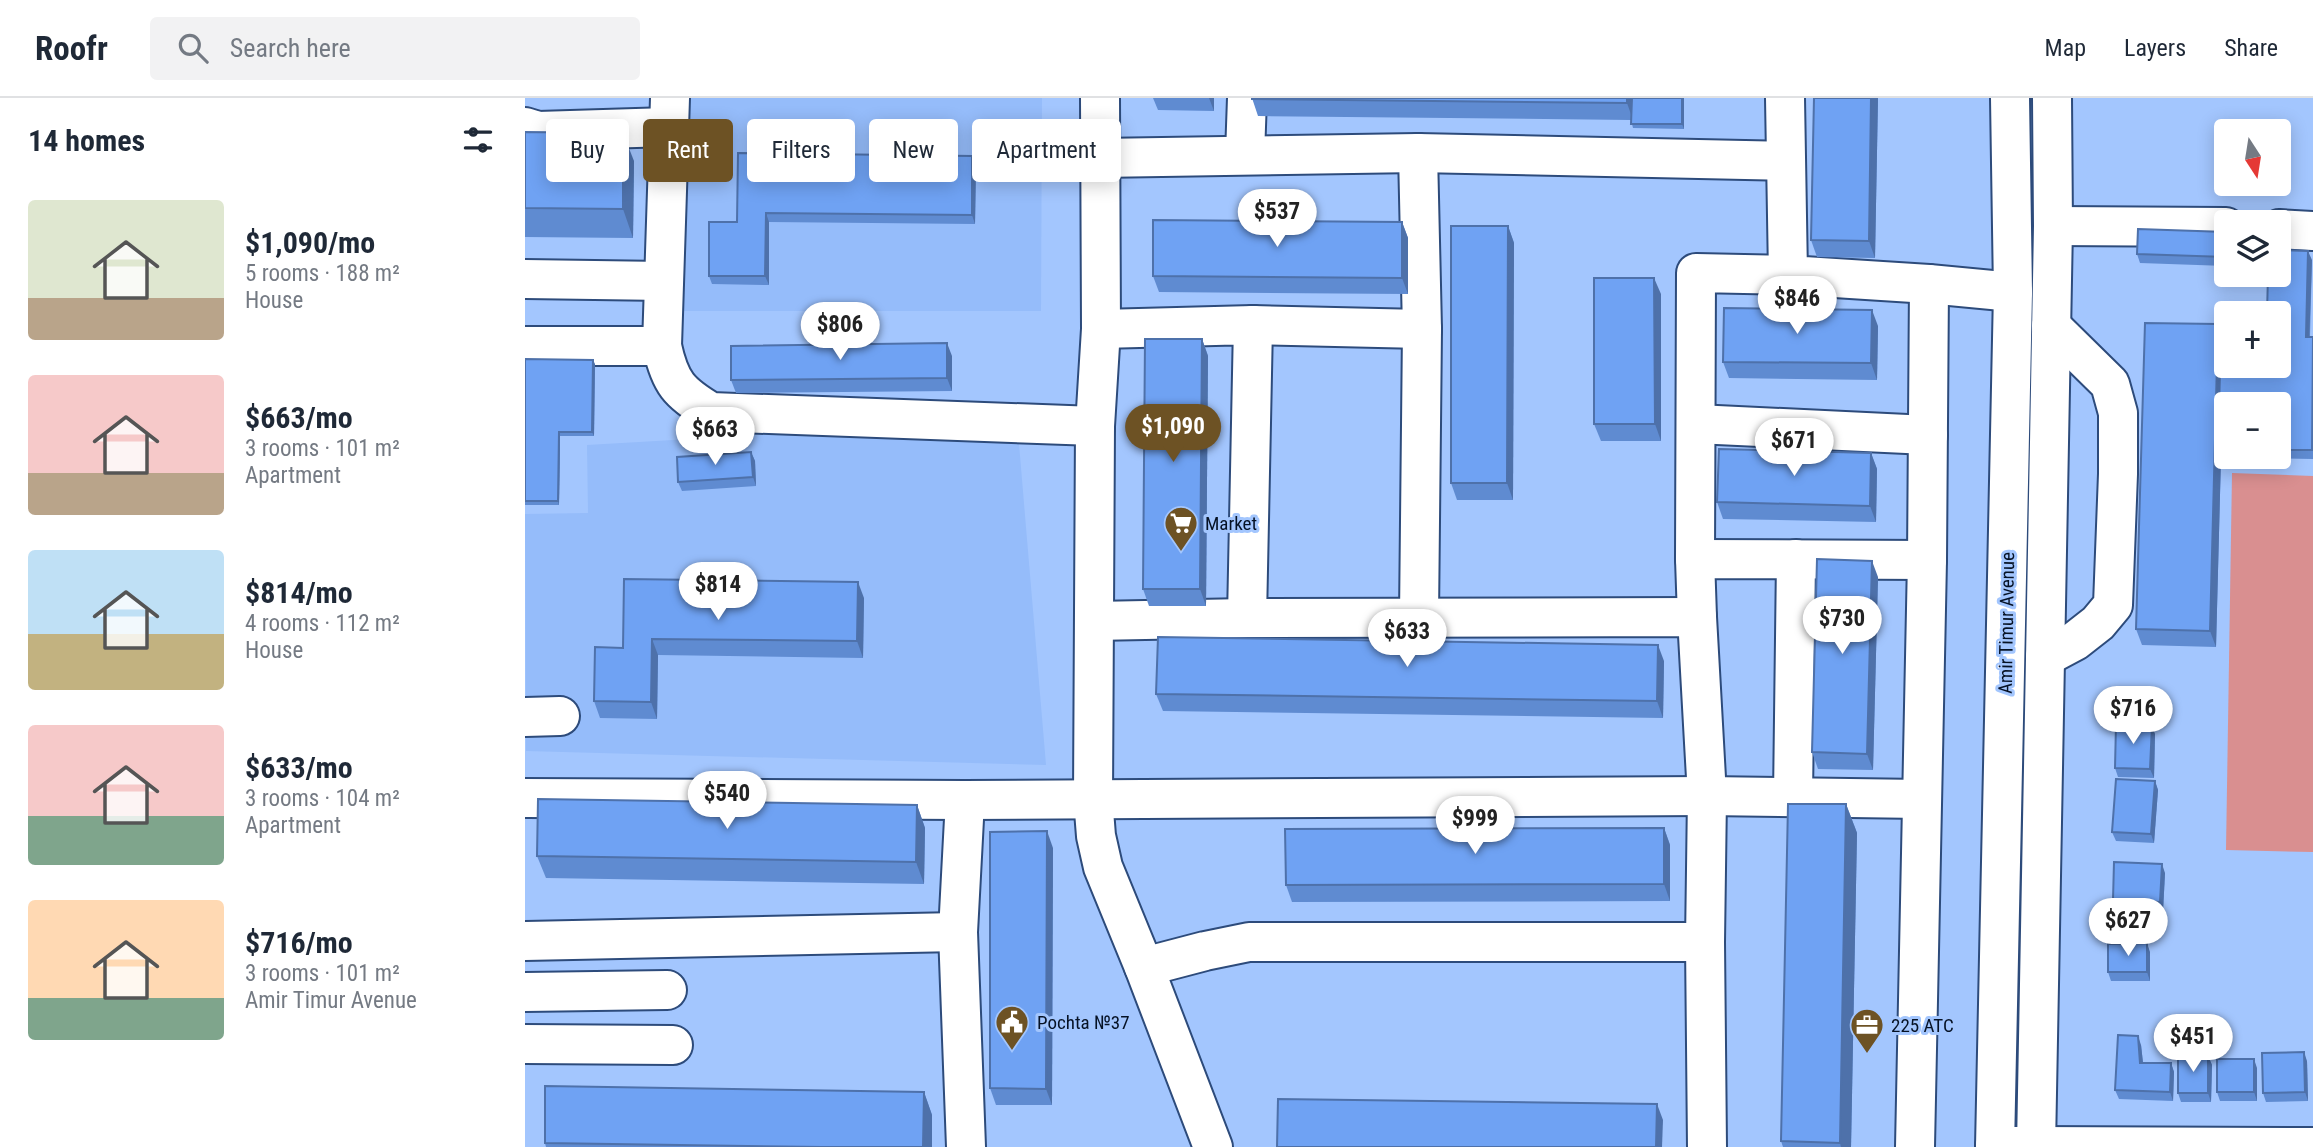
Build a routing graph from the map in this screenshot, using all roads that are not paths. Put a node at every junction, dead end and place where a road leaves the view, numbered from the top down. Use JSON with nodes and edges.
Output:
{"nodes":[{"id":1,"x":1100,"y":98,"type":"edge"},
{"id":2,"x":1247,"y":98,"type":"edge"},
{"id":3,"x":1785,"y":98,"type":"edge"},
{"id":4,"x":2010,"y":98,"type":"edge"},
{"id":5,"x":2052,"y":98,"type":"edge"},
{"id":6,"x":670,"y":112,"type":"edge"},
{"id":7,"x":1100,"y":119,"type":"edge"},
{"id":8,"x":525,"y":127,"type":"edge"},
{"id":9,"x":1418,"y":153,"type":"junction"},
{"id":10,"x":1245,"y":155,"type":"junction"},
{"id":11,"x":1121,"y":158,"type":"edge"},
{"id":12,"x":1786,"y":161,"type":"junction"},
{"id":13,"x":1099,"y":182,"type":"edge"},
{"id":14,"x":2053,"y":226,"type":"junction"},
{"id":15,"x":2214,"y":227,"type":"edge"},
{"id":16,"x":2291,"y":230,"type":"edge"},
{"id":17,"x":2313,"y":231,"type":"edge"},
{"id":18,"x":1788,"y":275,"type":"junction"},
{"id":19,"x":525,"y":279,"type":"edge"},
{"id":20,"x":664,"y":281,"type":"junction"},
{"id":21,"x":1929,"y":284,"type":"junction"},
{"id":22,"x":2013,"y":292,"type":"junction"},
{"id":23,"x":1253,"y":325,"type":"junction"},
{"id":24,"x":2051,"y":326,"type":"junction"},
{"id":25,"x":1101,"y":329,"type":"junction"},
{"id":26,"x":1422,"y":329,"type":"junction"},
{"id":27,"x":525,"y":346,"type":"edge"},
{"id":28,"x":662,"y":346,"type":"junction"},
{"id":29,"x":1696,"y":424,"type":"junction"},
{"id":30,"x":1095,"y":426,"type":"junction"},
{"id":31,"x":1928,"y":435,"type":"junction"},
{"id":32,"x":1695,"y":559,"type":"junction"},
{"id":33,"x":1797,"y":559,"type":"junction"},
{"id":34,"x":1927,"y":560,"type":"junction"},
{"id":35,"x":1419,"y":617,"type":"junction"},
{"id":36,"x":1697,"y":617,"type":"junction"},
{"id":37,"x":1247,"y":618,"type":"junction"},
{"id":38,"x":1094,"y":621,"type":"junction"},
{"id":39,"x":2045,"y":657,"type":"junction"},
{"id":40,"x":1707,"y":796,"type":"junction"},
{"id":41,"x":1793,"y":797,"type":"junction"},
{"id":42,"x":525,"y":798,"type":"edge"},
{"id":43,"x":1093,"y":798,"type":"junction"},
{"id":44,"x":1922,"y":799,"type":"junction"},
{"id":45,"x":965,"y":800,"type":"junction"},
{"id":46,"x":958,"y":932,"type":"junction"},
{"id":47,"x":525,"y":941,"type":"edge"},
{"id":48,"x":1705,"y":942,"type":"junction"},
{"id":49,"x":1144,"y":967,"type":"junction"},
{"id":50,"x":667,"y":990,"type":"dead end"},
{"id":51,"x":525,"y":992,"type":"edge"},
{"id":52,"x":525,"y":1044,"type":"edge"},
{"id":53,"x":673,"y":1045,"type":"dead end"},
{"id":54,"x":966,"y":1147,"type":"edge"},
{"id":55,"x":1213,"y":1147,"type":"edge"},
{"id":56,"x":1707,"y":1147,"type":"edge"},
{"id":57,"x":1915,"y":1147,"type":"edge"},
{"id":58,"x":1995,"y":1147,"type":"edge"},
{"id":59,"x":2036,"y":1147,"type":"edge"},
{"id":60,"x":2313,"y":1147,"type":"edge"}],
"edges":[{"from":1,"to":7,"type":"main road"},
{"from":2,"to":10,"type":"main road"},
{"from":3,"to":12,"type":"main road"},
{"from":4,"to":22,"type":"main road","name":"Amir Timur Avenue"},
{"from":5,"to":14,"type":"main road","name":"Amir Timur Avenue"},
{"from":6,"to":8,"type":"main road"},
{"from":6,"to":20,"type":"main road"},
{"from":9,"to":10,"type":"main road"},
{"from":9,"to":12,"type":"main road"},
{"from":9,"to":26,"type":"main road"},
{"from":10,"to":11,"type":"main road"},
{"from":12,"to":18,"type":"main road"},
{"from":13,"to":25,"type":"main road"},
{"from":14,"to":15,"type":"main road"},
{"from":14,"to":24,"type":"main road","name":"Amir Timur Avenue"},
{"from":16,"to":17,"type":"main road"},
{"from":18,"to":21,"type":"main road"},
{"from":18,"to":29,"type":"main road"},
{"from":19,"to":20,"type":"main road"},
{"from":20,"to":28,"type":"main road"},
{"from":21,"to":22,"type":"main road"},
{"from":21,"to":31,"type":"main road"},
{"from":22,"to":58,"type":"main road","name":"Amir Timur Avenue"},
{"from":23,"to":25,"type":"main road"},
{"from":23,"to":26,"type":"main road"},
{"from":23,"to":37,"type":"main road"},
{"from":24,"to":39,"type":"main road","name":"Amir Timur Avenue"},
{"from":24,"to":39,"type":"main road"},
{"from":25,"to":30,"type":"main road"},
{"from":26,"to":35,"type":"main road"},
{"from":27,"to":28,"type":"main road"},
{"from":28,"to":30,"type":"main road"},
{"from":29,"to":31,"type":"main road"},
{"from":29,"to":32,"type":"main road"},
{"from":30,"to":38,"type":"main road"},
{"from":31,"to":34,"type":"main road"},
{"from":32,"to":33,"type":"main road"},
{"from":32,"to":36,"type":"main road"},
{"from":33,"to":34,"type":"main road"},
{"from":33,"to":41,"type":"main road"},
{"from":34,"to":44,"type":"main road"},
{"from":35,"to":36,"type":"main road"},
{"from":35,"to":37,"type":"main road"},
{"from":36,"to":40,"type":"main road"},
{"from":37,"to":38,"type":"main road"},
{"from":38,"to":43,"type":"main road"},
{"from":39,"to":59,"type":"main road","name":"Amir Timur Avenue"},
{"from":40,"to":41,"type":"main road"},
{"from":40,"to":43,"type":"main road"},
{"from":40,"to":48,"type":"main road"},
{"from":41,"to":44,"type":"main road"},
{"from":42,"to":45,"type":"main road"},
{"from":43,"to":45,"type":"main road"},
{"from":43,"to":49,"type":"main road"},
{"from":44,"to":57,"type":"main road"},
{"from":45,"to":46,"type":"main road"},
{"from":46,"to":47,"type":"main road"},
{"from":46,"to":54,"type":"main road"},
{"from":48,"to":49,"type":"main road"},
{"from":48,"to":56,"type":"main road"},
{"from":49,"to":55,"type":"main road"},
{"from":50,"to":51,"type":"main road"},
{"from":52,"to":53,"type":"main road"},
{"from":58,"to":59,"type":"main road"},
{"from":59,"to":60,"type":"main road"}]}
